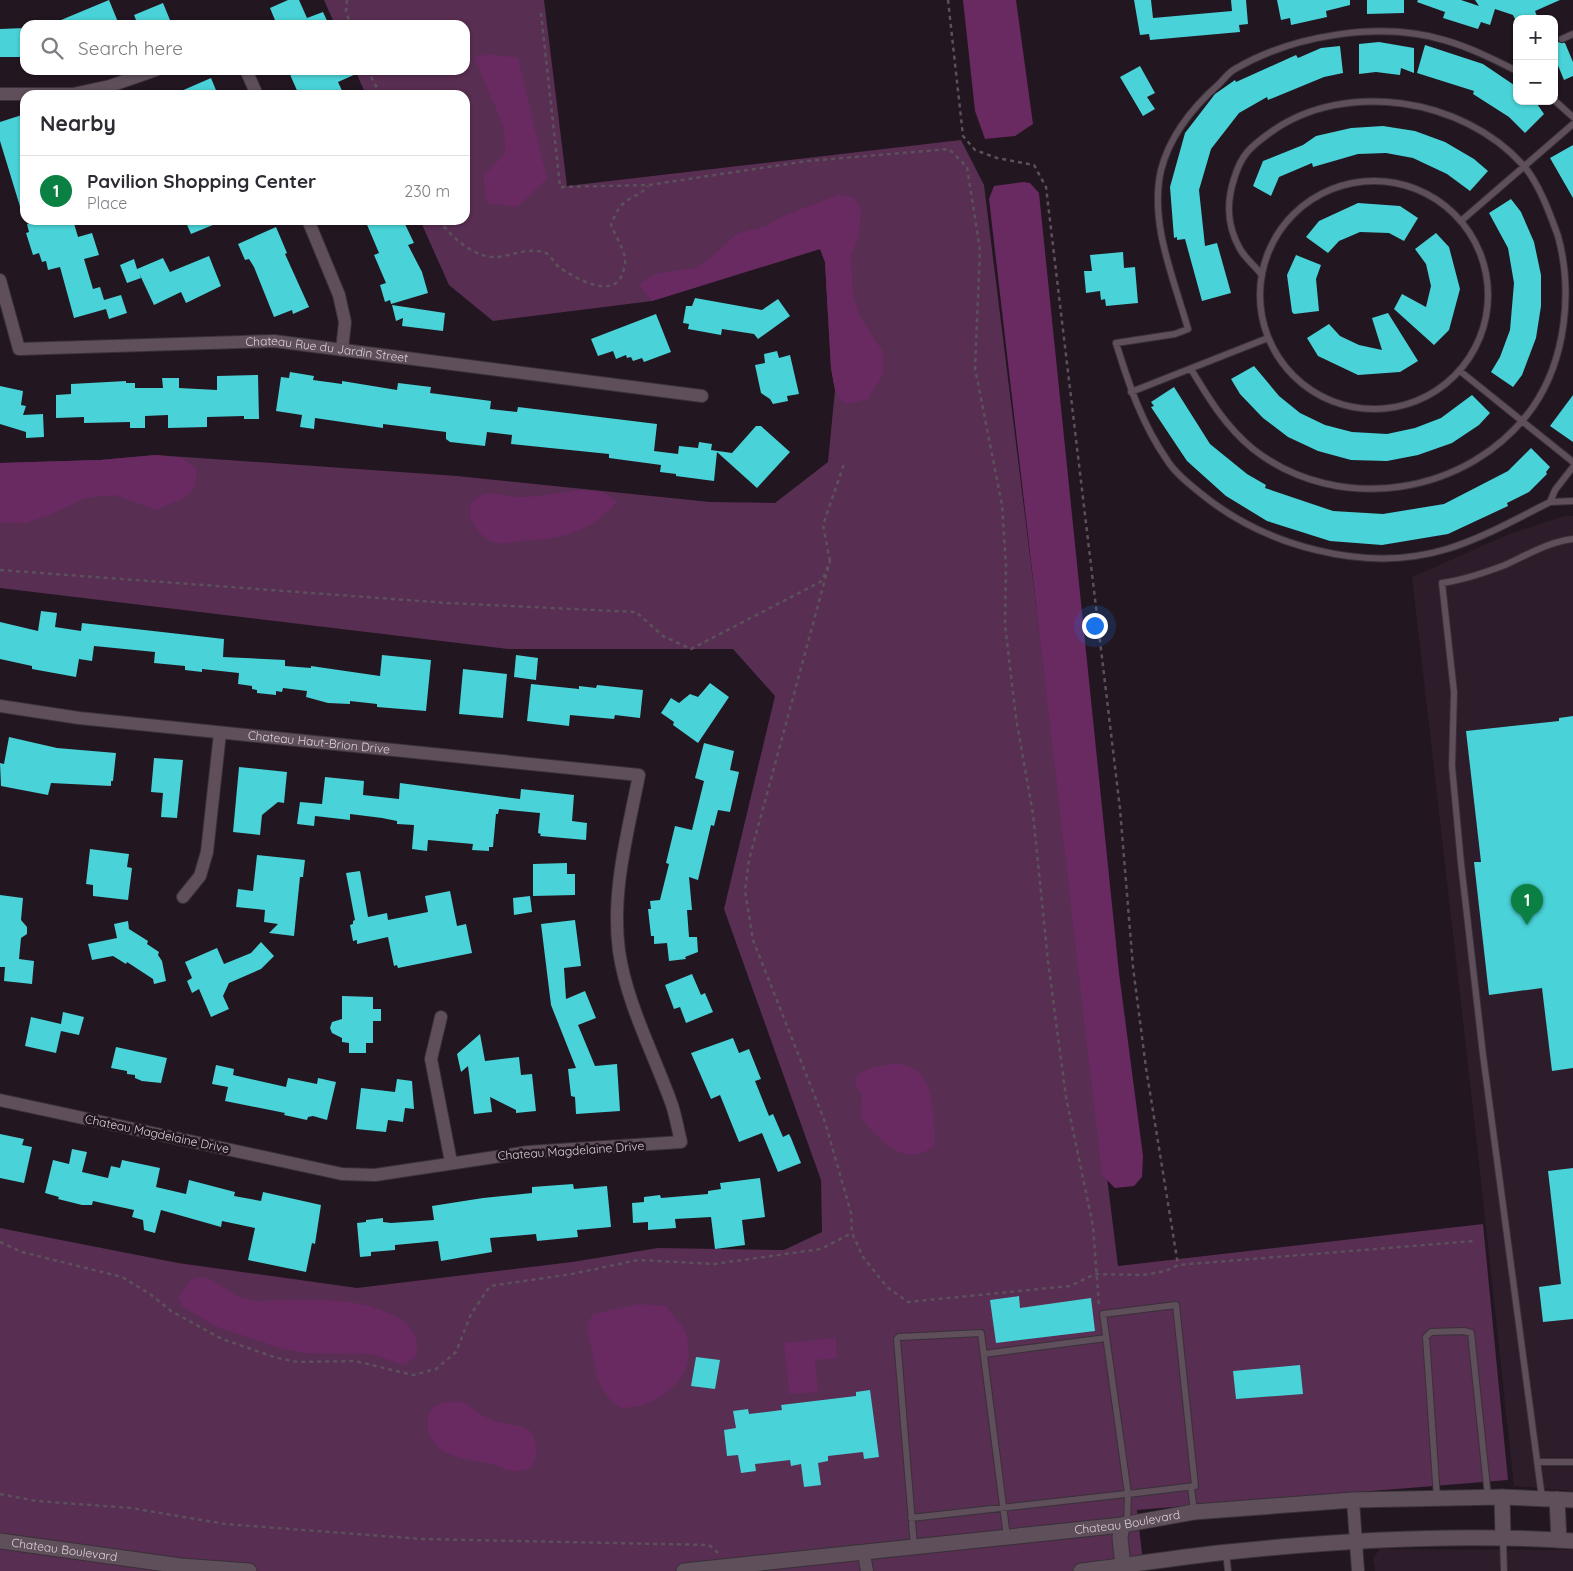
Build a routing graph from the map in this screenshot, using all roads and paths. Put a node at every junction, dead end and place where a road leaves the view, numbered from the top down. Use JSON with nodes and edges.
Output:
{"nodes":[{"id":1,"x":347,"y":0,"type":"edge"},
{"id":2,"x":948,"y":0,"type":"edge"},
{"id":3,"x":541,"y":13,"type":"dead end"},
{"id":4,"x":349,"y":20,"type":"edge"},
{"id":5,"x":1573,"y":34,"type":"edge"},
{"id":6,"x":1562,"y":39,"type":"dead end"},
{"id":7,"x":1513,"y":69,"type":"edge"},
{"id":8,"x":142,"y":75,"type":"edge"},
{"id":9,"x":248,"y":75,"type":"edge"},
{"id":10,"x":370,"y":75,"type":"edge"},
{"id":11,"x":92,"y":90,"type":"edge"},
{"id":12,"x":254,"y":90,"type":"edge"},
{"id":13,"x":379,"y":90,"type":"edge"},
{"id":14,"x":0,"y":94,"type":"edge"},
{"id":15,"x":20,"y":94,"type":"edge"},
{"id":16,"x":1558,"y":104,"type":"edge"},
{"id":17,"x":1573,"y":117,"type":"edge"},
{"id":18,"x":1573,"y":124,"type":"edge"},
{"id":19,"x":1524,"y":166,"type":"junction"},
{"id":20,"x":649,"y":185,"type":"junction"},
{"id":21,"x":1461,"y":221,"type":"junction"},
{"id":22,"x":310,"y":225,"type":"edge"},
{"id":23,"x":442,"y":225,"type":"edge"},
{"id":24,"x":1262,"y":275,"type":"junction"},
{"id":25,"x":0,"y":280,"type":"edge"},
{"id":26,"x":1268,"y":338,"type":"junction"},
{"id":27,"x":342,"y":350,"type":"junction"},
{"id":28,"x":1191,"y":369,"type":"junction"},
{"id":29,"x":1460,"y":370,"type":"junction"},
{"id":30,"x":1131,"y":392,"type":"junction"},
{"id":31,"x":702,"y":396,"type":"dead end"},
{"id":32,"x":1522,"y":421,"type":"junction"},
{"id":33,"x":1573,"y":462,"type":"edge"},
{"id":34,"x":844,"y":464,"type":"dead end"},
{"id":35,"x":1573,"y":467,"type":"edge"},
{"id":36,"x":1550,"y":502,"type":"junction"},
{"id":37,"x":1573,"y":502,"type":"edge"},
{"id":38,"x":1573,"y":539,"type":"edge"},
{"id":39,"x":830,"y":561,"type":"junction"},
{"id":40,"x":0,"y":570,"type":"edge"},
{"id":41,"x":0,"y":706,"type":"edge"},
{"id":42,"x":220,"y":733,"type":"junction"},
{"id":43,"x":639,"y":775,"type":"joint"},
{"id":44,"x":183,"y":897,"type":"dead end"},
{"id":45,"x":440,"y":1017,"type":"dead end"},
{"id":46,"x":0,"y":1100,"type":"edge"},
{"id":47,"x":451,"y":1162,"type":"junction"},
{"id":48,"x":852,"y":1233,"type":"junction"},
{"id":49,"x":1474,"y":1241,"type":"dead end"},
{"id":50,"x":0,"y":1242,"type":"edge"},
{"id":51,"x":1178,"y":1265,"type":"junction"},
{"id":52,"x":1095,"y":1274,"type":"junction"},
{"id":53,"x":1099,"y":1311,"type":"dead end"},
{"id":54,"x":1106,"y":1338,"type":"junction"},
{"id":55,"x":984,"y":1354,"type":"junction"},
{"id":56,"x":1537,"y":1462,"type":"junction"},
{"id":57,"x":1573,"y":1462,"type":"edge"},
{"id":58,"x":1191,"y":1487,"type":"junction"},
{"id":59,"x":0,"y":1494,"type":"edge"},
{"id":60,"x":1128,"y":1494,"type":"junction"},
{"id":61,"x":1495,"y":1497,"type":"junction"},
{"id":62,"x":1437,"y":1498,"type":"junction"},
{"id":63,"x":1550,"y":1499,"type":"junction"},
{"id":64,"x":1353,"y":1500,"type":"junction"},
{"id":65,"x":1573,"y":1500,"type":"edge"},
{"id":66,"x":1004,"y":1509,"type":"junction"},
{"id":67,"x":1194,"y":1512,"type":"junction"},
{"id":68,"x":911,"y":1518,"type":"junction"},
{"id":69,"x":1125,"y":1524,"type":"junction"},
{"id":70,"x":1007,"y":1538,"type":"junction"},
{"id":71,"x":1503,"y":1538,"type":"junction"},
{"id":72,"x":1566,"y":1540,"type":"edge"},
{"id":73,"x":0,"y":1541,"type":"edge"},
{"id":74,"x":1356,"y":1541,"type":"junction"},
{"id":75,"x":914,"y":1548,"type":"junction"},
{"id":76,"x":1226,"y":1552,"type":"junction"},
{"id":77,"x":864,"y":1554,"type":"junction"},
{"id":78,"x":1123,"y":1566,"type":"junction"},
{"id":79,"x":734,"y":1569,"type":"edge"},
{"id":80,"x":249,"y":1571,"type":"edge"},
{"id":81,"x":684,"y":1571,"type":"edge"},
{"id":82,"x":867,"y":1571,"type":"edge"},
{"id":83,"x":1081,"y":1571,"type":"edge"},
{"id":84,"x":1228,"y":1571,"type":"edge"},
{"id":85,"x":1358,"y":1571,"type":"edge"},
{"id":86,"x":1504,"y":1571,"type":"edge"}],
"edges":[{"from":1,"to":4,"type":"path"},
{"from":2,"to":51,"type":"path"},
{"from":3,"to":20,"type":"path"},
{"from":5,"to":6,"type":"lane"},
{"from":7,"to":30,"type":"lane"},
{"from":8,"to":11,"type":"street"},
{"from":9,"to":12,"type":"street"},
{"from":10,"to":13,"type":"path"},
{"from":14,"to":15,"type":"street"},
{"from":16,"to":17,"type":"lane"},
{"from":18,"to":19,"type":"lane"},
{"from":19,"to":21,"type":"lane"},
{"from":19,"to":24,"type":"lane"},
{"from":19,"to":32,"type":"lane"},
{"from":20,"to":23,"type":"path"},
{"from":20,"to":52,"type":"path"},
{"from":21,"to":24,"type":"lane"},
{"from":21,"to":29,"type":"lane"},
{"from":22,"to":27,"type":"street"},
{"from":24,"to":26,"type":"lane"},
{"from":25,"to":27,"type":"street","name":"Chateau Rue du Jardin Street"},
{"from":26,"to":28,"type":"lane"},
{"from":26,"to":29,"type":"lane"},
{"from":27,"to":31,"type":"street","name":"Chateau Rue du Jardin Street"},
{"from":28,"to":30,"type":"lane"},
{"from":28,"to":32,"type":"lane"},
{"from":29,"to":32,"type":"lane"},
{"from":30,"to":36,"type":"lane"},
{"from":32,"to":33,"type":"lane"},
{"from":34,"to":39,"type":"path"},
{"from":35,"to":36,"type":"lane"},
{"from":36,"to":37,"type":"lane"},
{"from":38,"to":56,"type":"lane"},
{"from":39,"to":40,"type":"path"},
{"from":39,"to":48,"type":"path"},
{"from":41,"to":42,"type":"street","name":"Chateau Haut-Brion Drive"},
{"from":42,"to":43,"type":"street","name":"Chateau Haut-Brion Drive"},
{"from":42,"to":44,"type":"street"},
{"from":43,"to":47,"type":"street","name":"Chateau Magdelaine Drive"},
{"from":45,"to":47,"type":"street"},
{"from":46,"to":47,"type":"street","name":"Chateau Magdelaine Drive"},
{"from":48,"to":50,"type":"path"},
{"from":48,"to":52,"type":"path"},
{"from":49,"to":51,"type":"path"},
{"from":51,"to":52,"type":"path"},
{"from":52,"to":53,"type":"path"},
{"from":54,"to":55,"type":"lane"},
{"from":54,"to":58,"type":"lane"},
{"from":54,"to":60,"type":"lane"},
{"from":55,"to":66,"type":"lane"},
{"from":55,"to":68,"type":"lane"},
{"from":56,"to":57,"type":"lane"},
{"from":56,"to":63,"type":"lane"},
{"from":58,"to":60,"type":"lane"},
{"from":58,"to":67,"type":"lane"},
{"from":59,"to":79,"type":"path"},
{"from":60,"to":66,"type":"lane"},
{"from":60,"to":69,"type":"lane"},
{"from":61,"to":62,"type":"street","name":"Chateau Boulevard"},
{"from":61,"to":62,"type":"lane"},
{"from":61,"to":63,"type":"street","name":"Chateau Boulevard"},
{"from":61,"to":71,"type":"street"},
{"from":62,"to":64,"type":"street","name":"Chateau Boulevard"},
{"from":63,"to":65,"type":"street","name":"Chateau Boulevard"},
{"from":63,"to":72,"type":"street"},
{"from":64,"to":67,"type":"street","name":"Chateau Boulevard"},
{"from":64,"to":74,"type":"street"},
{"from":66,"to":68,"type":"lane"},
{"from":66,"to":70,"type":"lane"},
{"from":67,"to":69,"type":"street","name":"Chateau Boulevard"},
{"from":68,"to":75,"type":"lane"},
{"from":69,"to":70,"type":"street","name":"Chateau Boulevard"},
{"from":69,"to":78,"type":"street"},
{"from":70,"to":75,"type":"street","name":"Chateau Boulevard"},
{"from":71,"to":72,"type":"street"},
{"from":71,"to":74,"type":"street"},
{"from":71,"to":86,"type":"lane"},
{"from":73,"to":80,"type":"street","name":"Chateau Boulevard"},
{"from":74,"to":76,"type":"street"},
{"from":74,"to":85,"type":"street"},
{"from":75,"to":77,"type":"street","name":"Chateau Boulevard"},
{"from":76,"to":78,"type":"street"},
{"from":76,"to":84,"type":"lane"},
{"from":77,"to":79,"type":"street","name":"Chateau Boulevard"},
{"from":77,"to":82,"type":"street"},
{"from":78,"to":83,"type":"street"},
{"from":79,"to":81,"type":"street","name":"Chateau Boulevard"}]}
